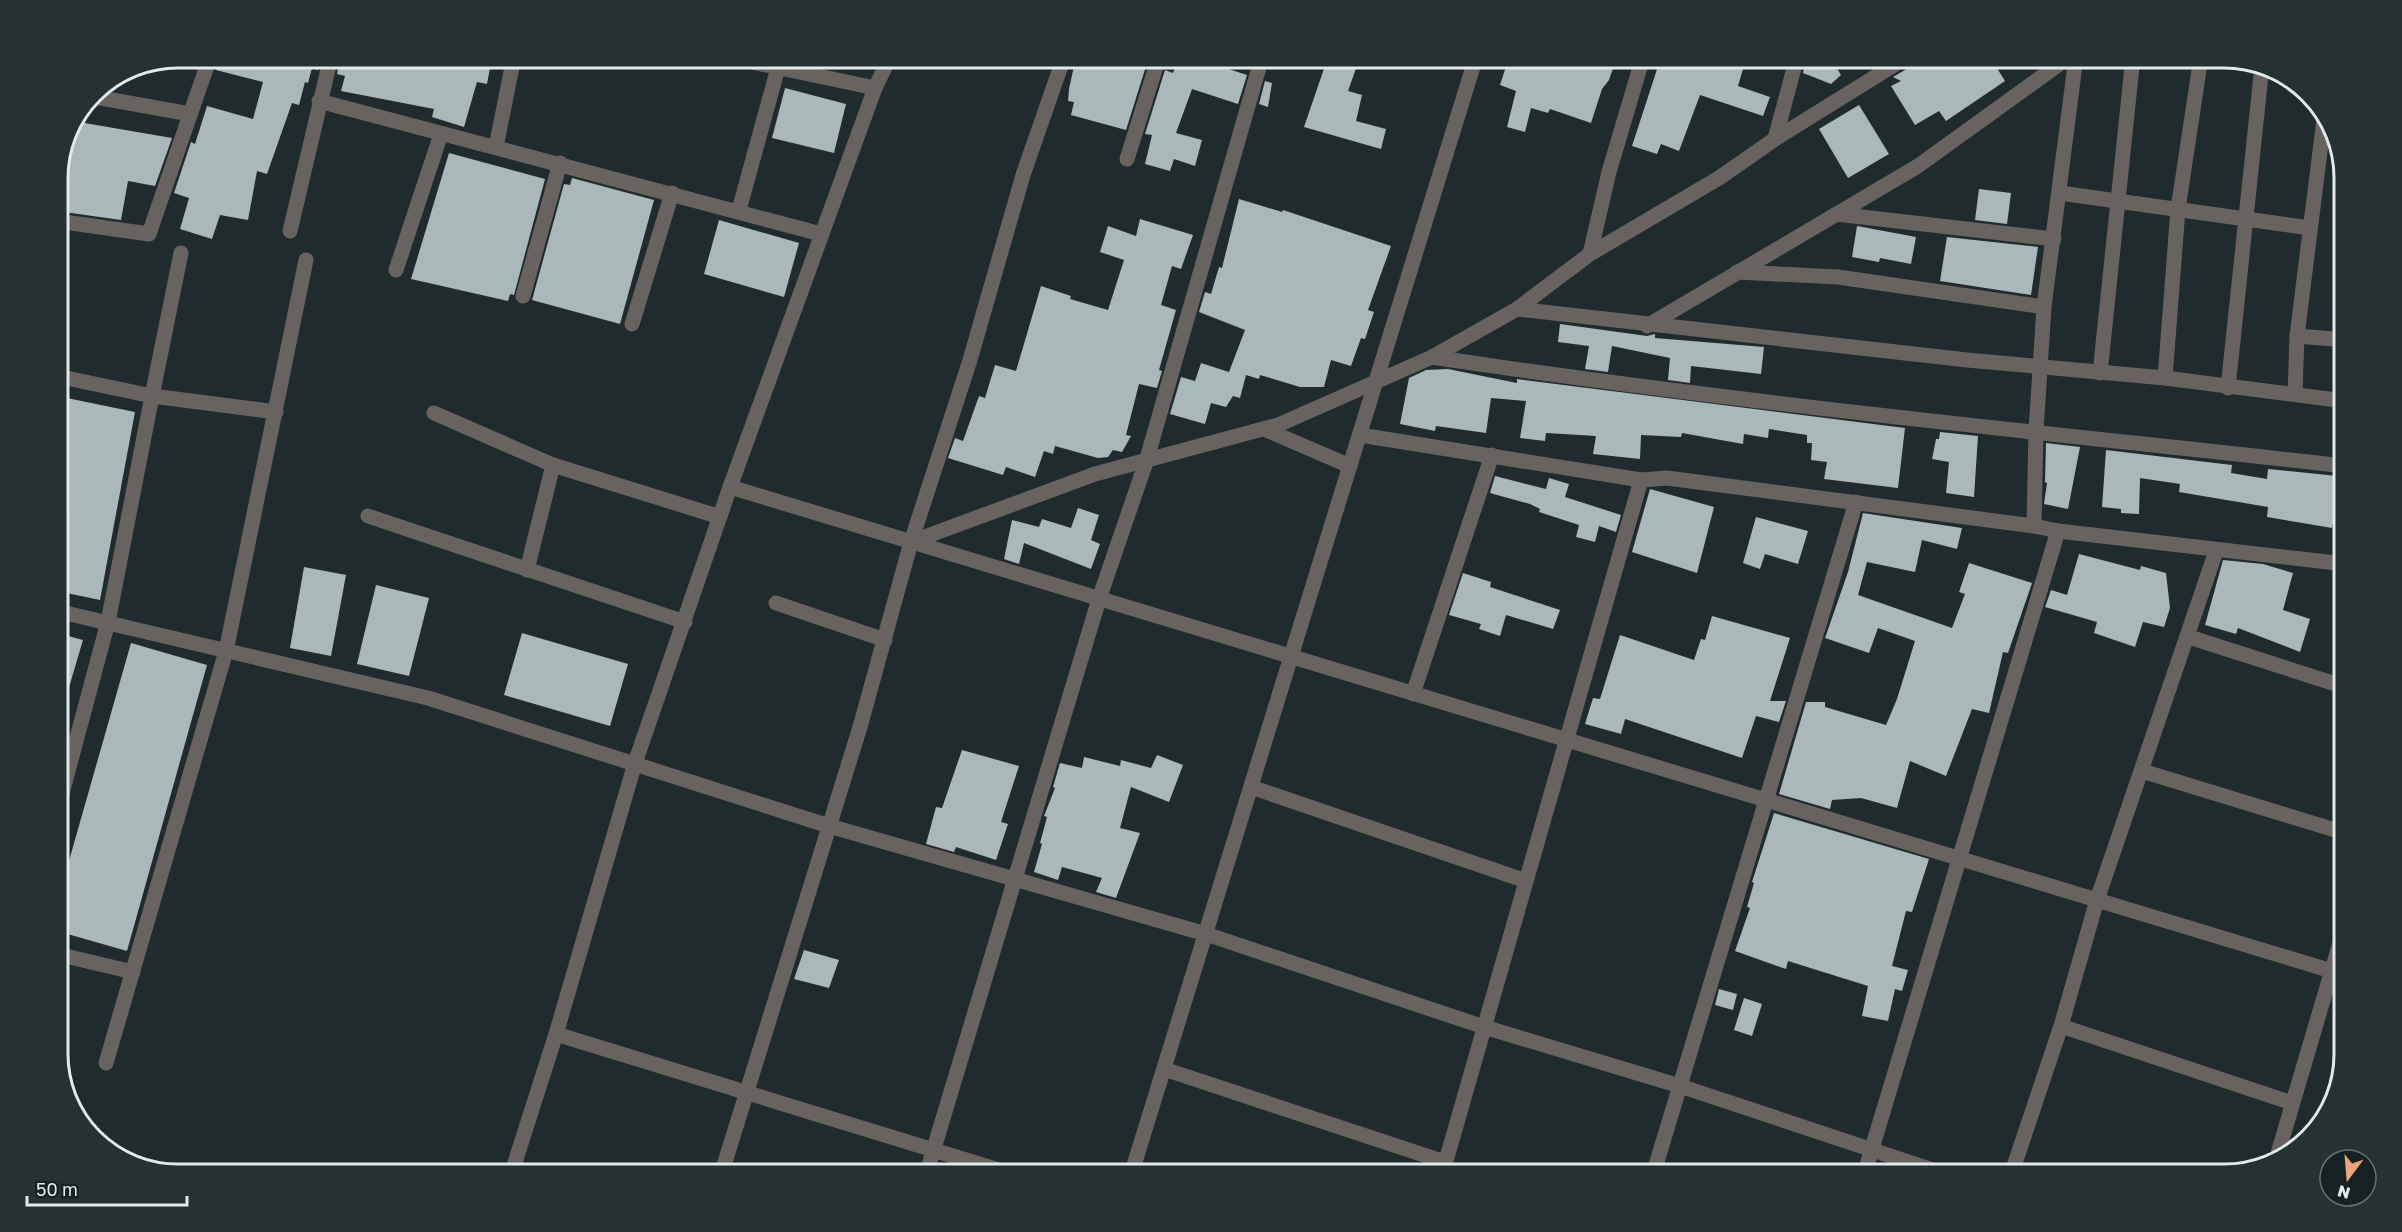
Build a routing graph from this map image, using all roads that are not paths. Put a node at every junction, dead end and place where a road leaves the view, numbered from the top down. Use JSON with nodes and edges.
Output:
{"nodes":[{"id":1,"x":206,"y":68,"type":"edge"},
{"id":2,"x":328,"y":68,"type":"edge"},
{"id":3,"x":512,"y":68,"type":"edge"},
{"id":4,"x":777,"y":68,"type":"edge"},
{"id":5,"x":801,"y":68,"type":"edge"},
{"id":6,"x":885,"y":68,"type":"edge"},
{"id":7,"x":1060,"y":68,"type":"edge"},
{"id":8,"x":1156,"y":68,"type":"edge"},
{"id":9,"x":1259,"y":68,"type":"edge"},
{"id":10,"x":1473,"y":68,"type":"edge"},
{"id":11,"x":1640,"y":68,"type":"edge"},
{"id":12,"x":1794,"y":68,"type":"edge"},
{"id":13,"x":1890,"y":68,"type":"edge"},
{"id":14,"x":2054,"y":68,"type":"edge"},
{"id":15,"x":2075,"y":68,"type":"edge"},
{"id":16,"x":2132,"y":68,"type":"edge"},
{"id":17,"x":2200,"y":68,"type":"edge"},
{"id":18,"x":2261,"y":74,"type":"edge"},
{"id":19,"x":875,"y":88,"type":"junction"},
{"id":20,"x":102,"y":98,"type":"edge"},
{"id":21,"x":319,"y":101,"type":"junction"},
{"id":22,"x":190,"y":114,"type":"junction"},
{"id":23,"x":441,"y":134,"type":"junction"},
{"id":24,"x":2327,"y":138,"type":"edge"},
{"id":25,"x":1775,"y":140,"type":"junction"},
{"id":26,"x":496,"y":147,"type":"junction"},
{"id":27,"x":1127,"y":159,"type":"dead end"},
{"id":28,"x":560,"y":163,"type":"junction"},
{"id":29,"x":672,"y":193,"type":"junction"},
{"id":30,"x":2060,"y":193,"type":"junction"},
{"id":31,"x":2117,"y":202,"type":"junction"},
{"id":32,"x":2178,"y":209,"type":"junction"},
{"id":33,"x":739,"y":210,"type":"junction"},
{"id":34,"x":1836,"y":214,"type":"junction"},
{"id":35,"x":2244,"y":219,"type":"junction"},
{"id":36,"x":68,"y":223,"type":"edge"},
{"id":37,"x":2310,"y":228,"type":"junction"},
{"id":38,"x":290,"y":231,"type":"dead end"},
{"id":39,"x":821,"y":234,"type":"junction"},
{"id":40,"x":2054,"y":239,"type":"junction"},
{"id":41,"x":181,"y":253,"type":"dead end"},
{"id":42,"x":1590,"y":254,"type":"junction"},
{"id":43,"x":306,"y":260,"type":"dead end"},
{"id":44,"x":396,"y":270,"type":"dead end"},
{"id":45,"x":1737,"y":272,"type":"junction"},
{"id":46,"x":524,"y":296,"type":"dead end"},
{"id":47,"x":2044,"y":307,"type":"junction"},
{"id":48,"x":1517,"y":309,"type":"junction"},
{"id":49,"x":632,"y":324,"type":"dead end"},
{"id":50,"x":1647,"y":326,"type":"junction"},
{"id":51,"x":2297,"y":336,"type":"junction"},
{"id":52,"x":2334,"y":339,"type":"edge"},
{"id":53,"x":1432,"y":357,"type":"junction"},
{"id":54,"x":2039,"y":367,"type":"junction"},
{"id":55,"x":2100,"y":373,"type":"junction"},
{"id":56,"x":68,"y":378,"type":"edge"},
{"id":57,"x":2165,"y":378,"type":"junction"},
{"id":58,"x":1376,"y":381,"type":"junction"},
{"id":59,"x":2228,"y":388,"type":"junction"},
{"id":60,"x":2295,"y":394,"type":"junction"},
{"id":61,"x":152,"y":396,"type":"junction"},
{"id":62,"x":2334,"y":399,"type":"edge"},
{"id":63,"x":276,"y":412,"type":"junction"},
{"id":64,"x":434,"y":413,"type":"dead end"},
{"id":65,"x":1264,"y":429,"type":"junction"},
{"id":66,"x":2036,"y":431,"type":"junction"},
{"id":67,"x":1360,"y":435,"type":"junction"},
{"id":68,"x":1492,"y":455,"type":"junction"},
{"id":69,"x":1146,"y":462,"type":"junction"},
{"id":70,"x":554,"y":465,"type":"junction"},
{"id":71,"x":2334,"y":465,"type":"edge"},
{"id":72,"x":1350,"y":466,"type":"junction"},
{"id":73,"x":1641,"y":480,"type":"junction"},
{"id":74,"x":730,"y":488,"type":"junction"},
{"id":75,"x":1856,"y":502,"type":"junction"},
{"id":76,"x":368,"y":516,"type":"dead end"},
{"id":77,"x":720,"y":517,"type":"junction"},
{"id":78,"x":2034,"y":526,"type":"junction"},
{"id":79,"x":2058,"y":531,"type":"junction"},
{"id":80,"x":911,"y":542,"type":"junction"},
{"id":81,"x":2216,"y":551,"type":"junction"},
{"id":82,"x":2334,"y":563,"type":"edge"},
{"id":83,"x":527,"y":570,"type":"junction"},
{"id":84,"x":1099,"y":599,"type":"junction"},
{"id":85,"x":776,"y":603,"type":"dead end"},
{"id":86,"x":68,"y":613,"type":"edge"},
{"id":87,"x":108,"y":622,"type":"junction"},
{"id":88,"x":685,"y":622,"type":"junction"},
{"id":89,"x":2188,"y":637,"type":"junction"},
{"id":90,"x":885,"y":640,"type":"junction"},
{"id":91,"x":226,"y":651,"type":"junction"},
{"id":92,"x":1291,"y":657,"type":"junction"},
{"id":93,"x":2334,"y":683,"type":"edge"},
{"id":94,"x":1413,"y":694,"type":"junction"},
{"id":95,"x":1566,"y":740,"type":"junction"},
{"id":96,"x":635,"y":763,"type":"junction"},
{"id":97,"x":68,"y":771,"type":"edge"},
{"id":98,"x":2142,"y":771,"type":"junction"},
{"id":99,"x":1251,"y":787,"type":"junction"},
{"id":100,"x":1766,"y":800,"type":"junction"},
{"id":101,"x":829,"y":826,"type":"junction"},
{"id":102,"x":2334,"y":830,"type":"edge"},
{"id":103,"x":1959,"y":858,"type":"junction"},
{"id":104,"x":1013,"y":878,"type":"junction"},
{"id":105,"x":1526,"y":881,"type":"junction"},
{"id":106,"x":2097,"y":900,"type":"junction"},
{"id":107,"x":1206,"y":934,"type":"junction"},
{"id":108,"x":68,"y":957,"type":"edge"},
{"id":109,"x":133,"y":972,"type":"junction"},
{"id":110,"x":2334,"y":972,"type":"edge"},
{"id":111,"x":2334,"y":984,"type":"edge"},
{"id":112,"x":2061,"y":1026,"type":"junction"},
{"id":113,"x":1484,"y":1027,"type":"junction"},
{"id":114,"x":556,"y":1035,"type":"junction"},
{"id":115,"x":106,"y":1063,"type":"dead end"},
{"id":116,"x":1164,"y":1069,"type":"junction"},
{"id":117,"x":1680,"y":1086,"type":"junction"},
{"id":118,"x":746,"y":1093,"type":"junction"},
{"id":119,"x":2292,"y":1103,"type":"junction"},
{"id":120,"x":934,"y":1150,"type":"junction"},
{"id":121,"x":1871,"y":1150,"type":"junction"},
{"id":122,"x":2279,"y":1150,"type":"edge"},
{"id":123,"x":515,"y":1164,"type":"edge"},
{"id":124,"x":724,"y":1164,"type":"edge"},
{"id":125,"x":930,"y":1164,"type":"edge"},
{"id":126,"x":979,"y":1164,"type":"edge"},
{"id":127,"x":1134,"y":1164,"type":"edge"},
{"id":128,"x":1429,"y":1164,"type":"edge"},
{"id":129,"x":1444,"y":1164,"type":"edge"},
{"id":130,"x":1656,"y":1164,"type":"edge"},
{"id":131,"x":1867,"y":1164,"type":"edge"},
{"id":132,"x":1914,"y":1164,"type":"edge"},
{"id":133,"x":2015,"y":1164,"type":"edge"}],
"edges":[{"from":1,"to":22,"type":"street"},
{"from":2,"to":21,"type":"street"},
{"from":3,"to":26,"type":"street"},
{"from":4,"to":33,"type":"street"},
{"from":5,"to":19,"type":"street"},
{"from":6,"to":19,"type":"street"},
{"from":7,"to":80,"type":"street"},
{"from":8,"to":27,"type":"street"},
{"from":9,"to":69,"type":"street"},
{"from":10,"to":58,"type":"street"},
{"from":11,"to":42,"type":"street"},
{"from":12,"to":25,"type":"street"},
{"from":13,"to":25,"type":"street"},
{"from":14,"to":34,"type":"street"},
{"from":15,"to":30,"type":"street"},
{"from":16,"to":31,"type":"street"},
{"from":17,"to":32,"type":"street"},
{"from":18,"to":35,"type":"street"},
{"from":19,"to":39,"type":"street"},
{"from":20,"to":22,"type":"street"},
{"from":21,"to":23,"type":"street"},
{"from":21,"to":38,"type":"street"},
{"from":22,"to":36,"type":"street"},
{"from":23,"to":26,"type":"street"},
{"from":23,"to":44,"type":"street"},
{"from":24,"to":37,"type":"street"},
{"from":25,"to":42,"type":"street"},
{"from":26,"to":28,"type":"street"},
{"from":28,"to":29,"type":"street"},
{"from":28,"to":46,"type":"street"},
{"from":29,"to":33,"type":"street"},
{"from":29,"to":49,"type":"street"},
{"from":30,"to":31,"type":"street"},
{"from":30,"to":40,"type":"street"},
{"from":31,"to":32,"type":"street"},
{"from":31,"to":55,"type":"street"},
{"from":32,"to":35,"type":"street"},
{"from":32,"to":57,"type":"street"},
{"from":33,"to":39,"type":"street"},
{"from":34,"to":40,"type":"street"},
{"from":34,"to":45,"type":"street"},
{"from":35,"to":37,"type":"street"},
{"from":35,"to":59,"type":"street"},
{"from":37,"to":51,"type":"street"},
{"from":39,"to":74,"type":"street"},
{"from":40,"to":47,"type":"street"},
{"from":41,"to":61,"type":"street"},
{"from":42,"to":48,"type":"street"},
{"from":43,"to":63,"type":"street"},
{"from":45,"to":47,"type":"street"},
{"from":45,"to":50,"type":"street"},
{"from":47,"to":54,"type":"street"},
{"from":48,"to":50,"type":"street"},
{"from":48,"to":53,"type":"street"},
{"from":50,"to":54,"type":"street"},
{"from":51,"to":52,"type":"street"},
{"from":51,"to":60,"type":"street"},
{"from":53,"to":58,"type":"street"},
{"from":53,"to":66,"type":"street"},
{"from":54,"to":55,"type":"street"},
{"from":54,"to":66,"type":"street"},
{"from":55,"to":57,"type":"street"},
{"from":56,"to":61,"type":"street"},
{"from":57,"to":59,"type":"street"},
{"from":58,"to":65,"type":"street"},
{"from":58,"to":67,"type":"street"},
{"from":59,"to":60,"type":"street"},
{"from":60,"to":62,"type":"street"},
{"from":61,"to":63,"type":"street"},
{"from":61,"to":87,"type":"street"},
{"from":63,"to":91,"type":"street"},
{"from":64,"to":70,"type":"street"},
{"from":65,"to":69,"type":"street"},
{"from":65,"to":72,"type":"street"},
{"from":66,"to":71,"type":"street"},
{"from":66,"to":78,"type":"street"},
{"from":67,"to":68,"type":"street"},
{"from":67,"to":72,"type":"street"},
{"from":68,"to":73,"type":"street"},
{"from":68,"to":94,"type":"street"},
{"from":69,"to":80,"type":"street"},
{"from":69,"to":84,"type":"street"},
{"from":70,"to":77,"type":"street"},
{"from":70,"to":83,"type":"street"},
{"from":72,"to":92,"type":"street"},
{"from":73,"to":75,"type":"street"},
{"from":73,"to":95,"type":"street"},
{"from":74,"to":77,"type":"street"},
{"from":74,"to":80,"type":"street"},
{"from":75,"to":78,"type":"street"},
{"from":75,"to":100,"type":"street"},
{"from":76,"to":83,"type":"street"},
{"from":77,"to":88,"type":"street"},
{"from":78,"to":79,"type":"street"},
{"from":79,"to":81,"type":"street"},
{"from":79,"to":103,"type":"street"},
{"from":80,"to":84,"type":"street"},
{"from":80,"to":90,"type":"street"},
{"from":81,"to":82,"type":"street"},
{"from":81,"to":89,"type":"street"},
{"from":83,"to":88,"type":"street"},
{"from":84,"to":92,"type":"street"},
{"from":84,"to":104,"type":"street"},
{"from":85,"to":90,"type":"street"},
{"from":86,"to":87,"type":"street"},
{"from":87,"to":91,"type":"street"},
{"from":87,"to":97,"type":"street"},
{"from":88,"to":96,"type":"street"},
{"from":89,"to":93,"type":"street"},
{"from":89,"to":98,"type":"street"},
{"from":90,"to":101,"type":"street"},
{"from":91,"to":96,"type":"street"},
{"from":91,"to":109,"type":"street"},
{"from":92,"to":94,"type":"street"},
{"from":92,"to":99,"type":"street"},
{"from":94,"to":95,"type":"street"},
{"from":95,"to":100,"type":"street"},
{"from":95,"to":105,"type":"street"},
{"from":96,"to":101,"type":"street"},
{"from":96,"to":114,"type":"street"},
{"from":98,"to":102,"type":"street"},
{"from":98,"to":106,"type":"street"},
{"from":99,"to":105,"type":"street"},
{"from":99,"to":107,"type":"street"},
{"from":100,"to":103,"type":"street"},
{"from":100,"to":117,"type":"street"},
{"from":101,"to":104,"type":"street"},
{"from":101,"to":118,"type":"street"},
{"from":103,"to":106,"type":"street"},
{"from":103,"to":121,"type":"street"},
{"from":104,"to":107,"type":"street"},
{"from":104,"to":120,"type":"street"},
{"from":105,"to":113,"type":"street"},
{"from":106,"to":110,"type":"street"},
{"from":106,"to":112,"type":"street"},
{"from":107,"to":113,"type":"street"},
{"from":107,"to":116,"type":"street"},
{"from":108,"to":109,"type":"street"},
{"from":109,"to":115,"type":"street"},
{"from":111,"to":119,"type":"street"},
{"from":112,"to":119,"type":"street"},
{"from":112,"to":133,"type":"street"},
{"from":113,"to":117,"type":"street"},
{"from":113,"to":129,"type":"street"},
{"from":114,"to":118,"type":"street"},
{"from":114,"to":123,"type":"street"},
{"from":116,"to":127,"type":"street"},
{"from":116,"to":128,"type":"street"},
{"from":117,"to":121,"type":"street"},
{"from":117,"to":130,"type":"street"},
{"from":118,"to":120,"type":"street"},
{"from":118,"to":124,"type":"street"},
{"from":119,"to":122,"type":"street"},
{"from":120,"to":125,"type":"street"},
{"from":120,"to":126,"type":"street"},
{"from":121,"to":131,"type":"street"},
{"from":121,"to":132,"type":"street"}]}
